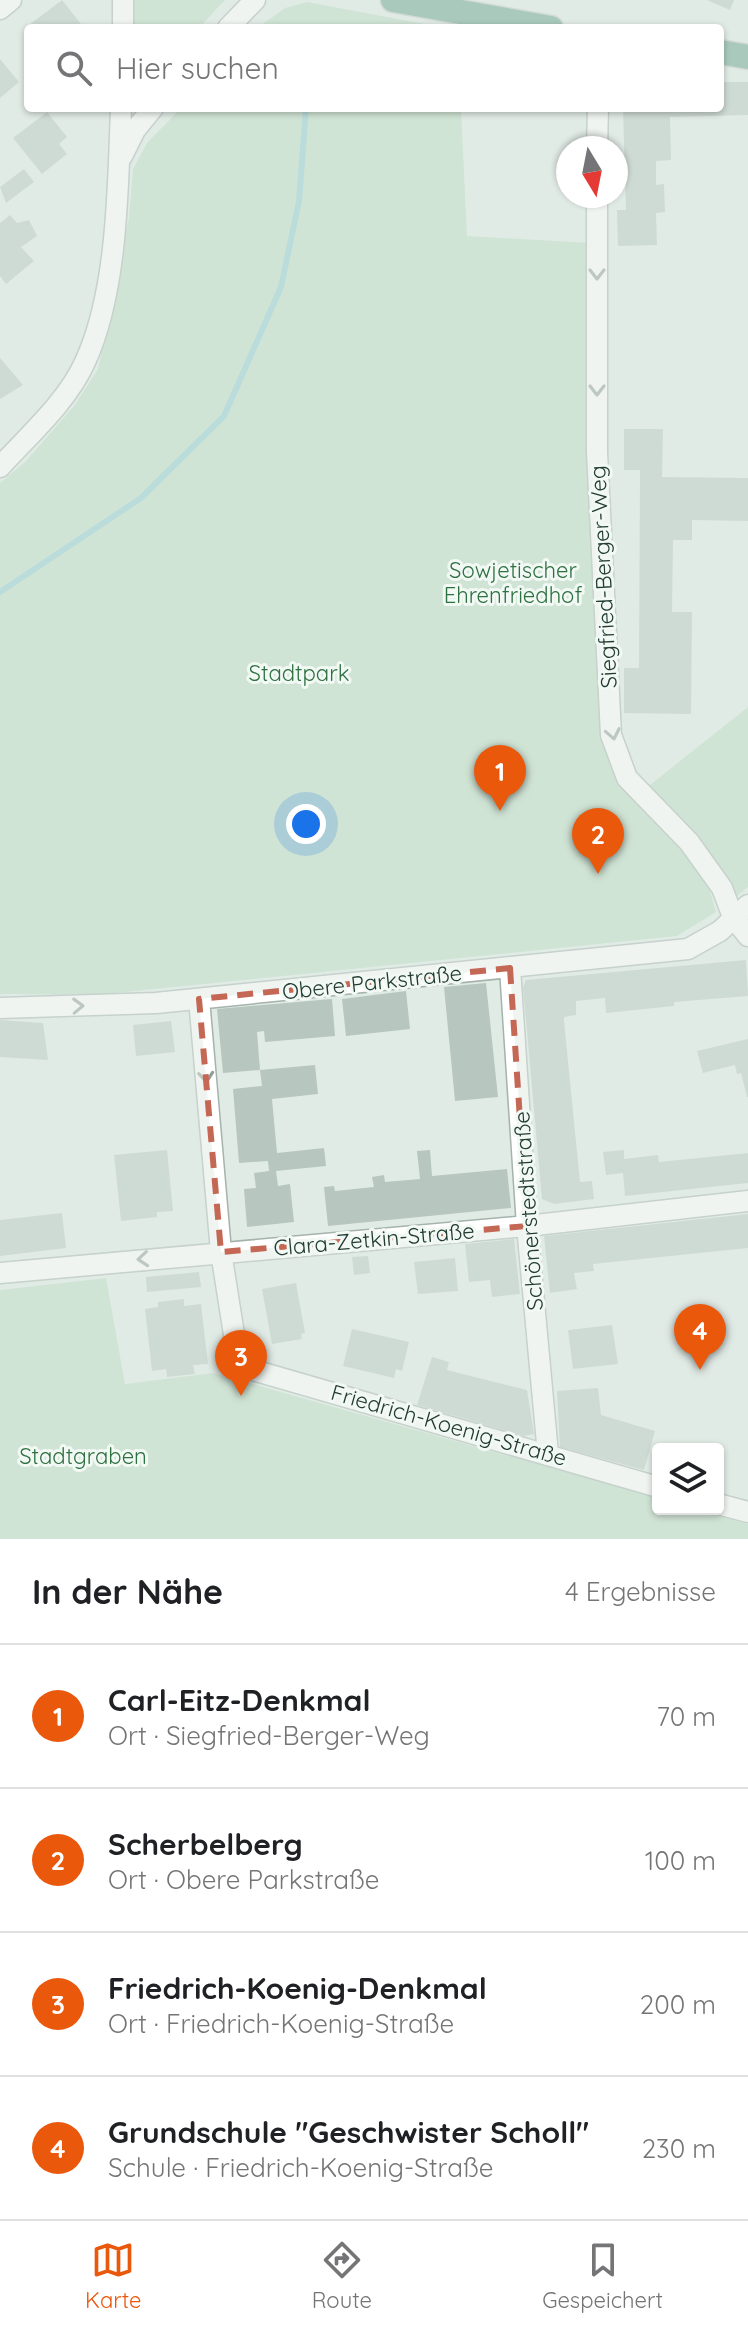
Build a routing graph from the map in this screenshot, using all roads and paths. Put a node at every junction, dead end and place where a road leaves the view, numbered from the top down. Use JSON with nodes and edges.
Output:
{"nodes":[{"id":1,"x":11,"y":0,"type":"edge"},
{"id":2,"x":123,"y":0,"type":"edge"},
{"id":3,"x":255,"y":0,"type":"edge"},
{"id":4,"x":393,"y":0,"type":"edge"},
{"id":5,"x":0,"y":9,"type":"edge"},
{"id":6,"x":123,"y":24,"type":"edge"},
{"id":7,"x":232,"y":24,"type":"edge"},
{"id":8,"x":528,"y":24,"type":"edge"},
{"id":9,"x":724,"y":53,"type":"edge"},
{"id":10,"x":748,"y":57,"type":"edge"},
{"id":11,"x":121,"y":112,"type":"edge"},
{"id":12,"x":150,"y":112,"type":"edge"},
{"id":13,"x":598,"y":112,"type":"edge"},
{"id":14,"x":597,"y":136,"type":"edge"},
{"id":15,"x":119,"y":164,"type":"junction"},
{"id":16,"x":597,"y":208,"type":"edge"},
{"id":17,"x":0,"y":467,"type":"edge"},
{"id":18,"x":741,"y":911,"type":"edge"},
{"id":19,"x":748,"y":936,"type":"edge"},
{"id":20,"x":510,"y":968,"type":"junction"},
{"id":21,"x":199,"y":999,"type":"junction"},
{"id":22,"x":0,"y":1008,"type":"edge"},
{"id":23,"x":748,"y":1201,"type":"edge"},
{"id":24,"x":527,"y":1226,"type":"junction"},
{"id":25,"x":221,"y":1252,"type":"junction"},
{"id":26,"x":0,"y":1273,"type":"edge"},
{"id":27,"x":548,"y":1454,"type":"junction"},
{"id":28,"x":652,"y":1485,"type":"edge"},
{"id":29,"x":724,"y":1506,"type":"edge"},
{"id":30,"x":748,"y":1512,"type":"edge"}],
"edges":[{"from":1,"to":5,"type":"street"},
{"from":2,"to":6,"type":"street"},
{"from":3,"to":7,"type":"street"},
{"from":4,"to":8,"type":"main road"},
{"from":9,"to":10,"type":"main road"},
{"from":11,"to":15,"type":"street"},
{"from":12,"to":15,"type":"street"},
{"from":13,"to":14,"type":"street"},
{"from":15,"to":17,"type":"street"},
{"from":16,"to":18,"type":"street","name":"Siegfried-Berger-Weg","one_way":true},
{"from":18,"to":19,"type":"street","name":"Siegfried-Berger-Weg"},
{"from":18,"to":20,"type":"street","name":"Obere Parkstraße"},
{"from":20,"to":21,"type":"street","name":"Obere Parkstraße"},
{"from":20,"to":24,"type":"street","name":"Schönerstedtstraße"},
{"from":22,"to":21,"type":"street","name":"Obere Parkstraße","one_way":true},
{"from":21,"to":25,"type":"street","one_way":true},
{"from":23,"to":24,"type":"street","name":"Clara-Zetkin-Straße"},
{"from":24,"to":25,"type":"street","name":"Clara-Zetkin-Straße"},
{"from":24,"to":27,"type":"street","name":"Schönerstedtstraße"},
{"from":25,"to":26,"type":"street","name":"Clara-Zetkin-Straße","one_way":true},
{"from":25,"to":27,"type":"street","name":"Friedrich-Koenig-Straße"},
{"from":27,"to":28,"type":"street","name":"Friedrich-Koenig-Straße"},
{"from":29,"to":30,"type":"street"}]}
